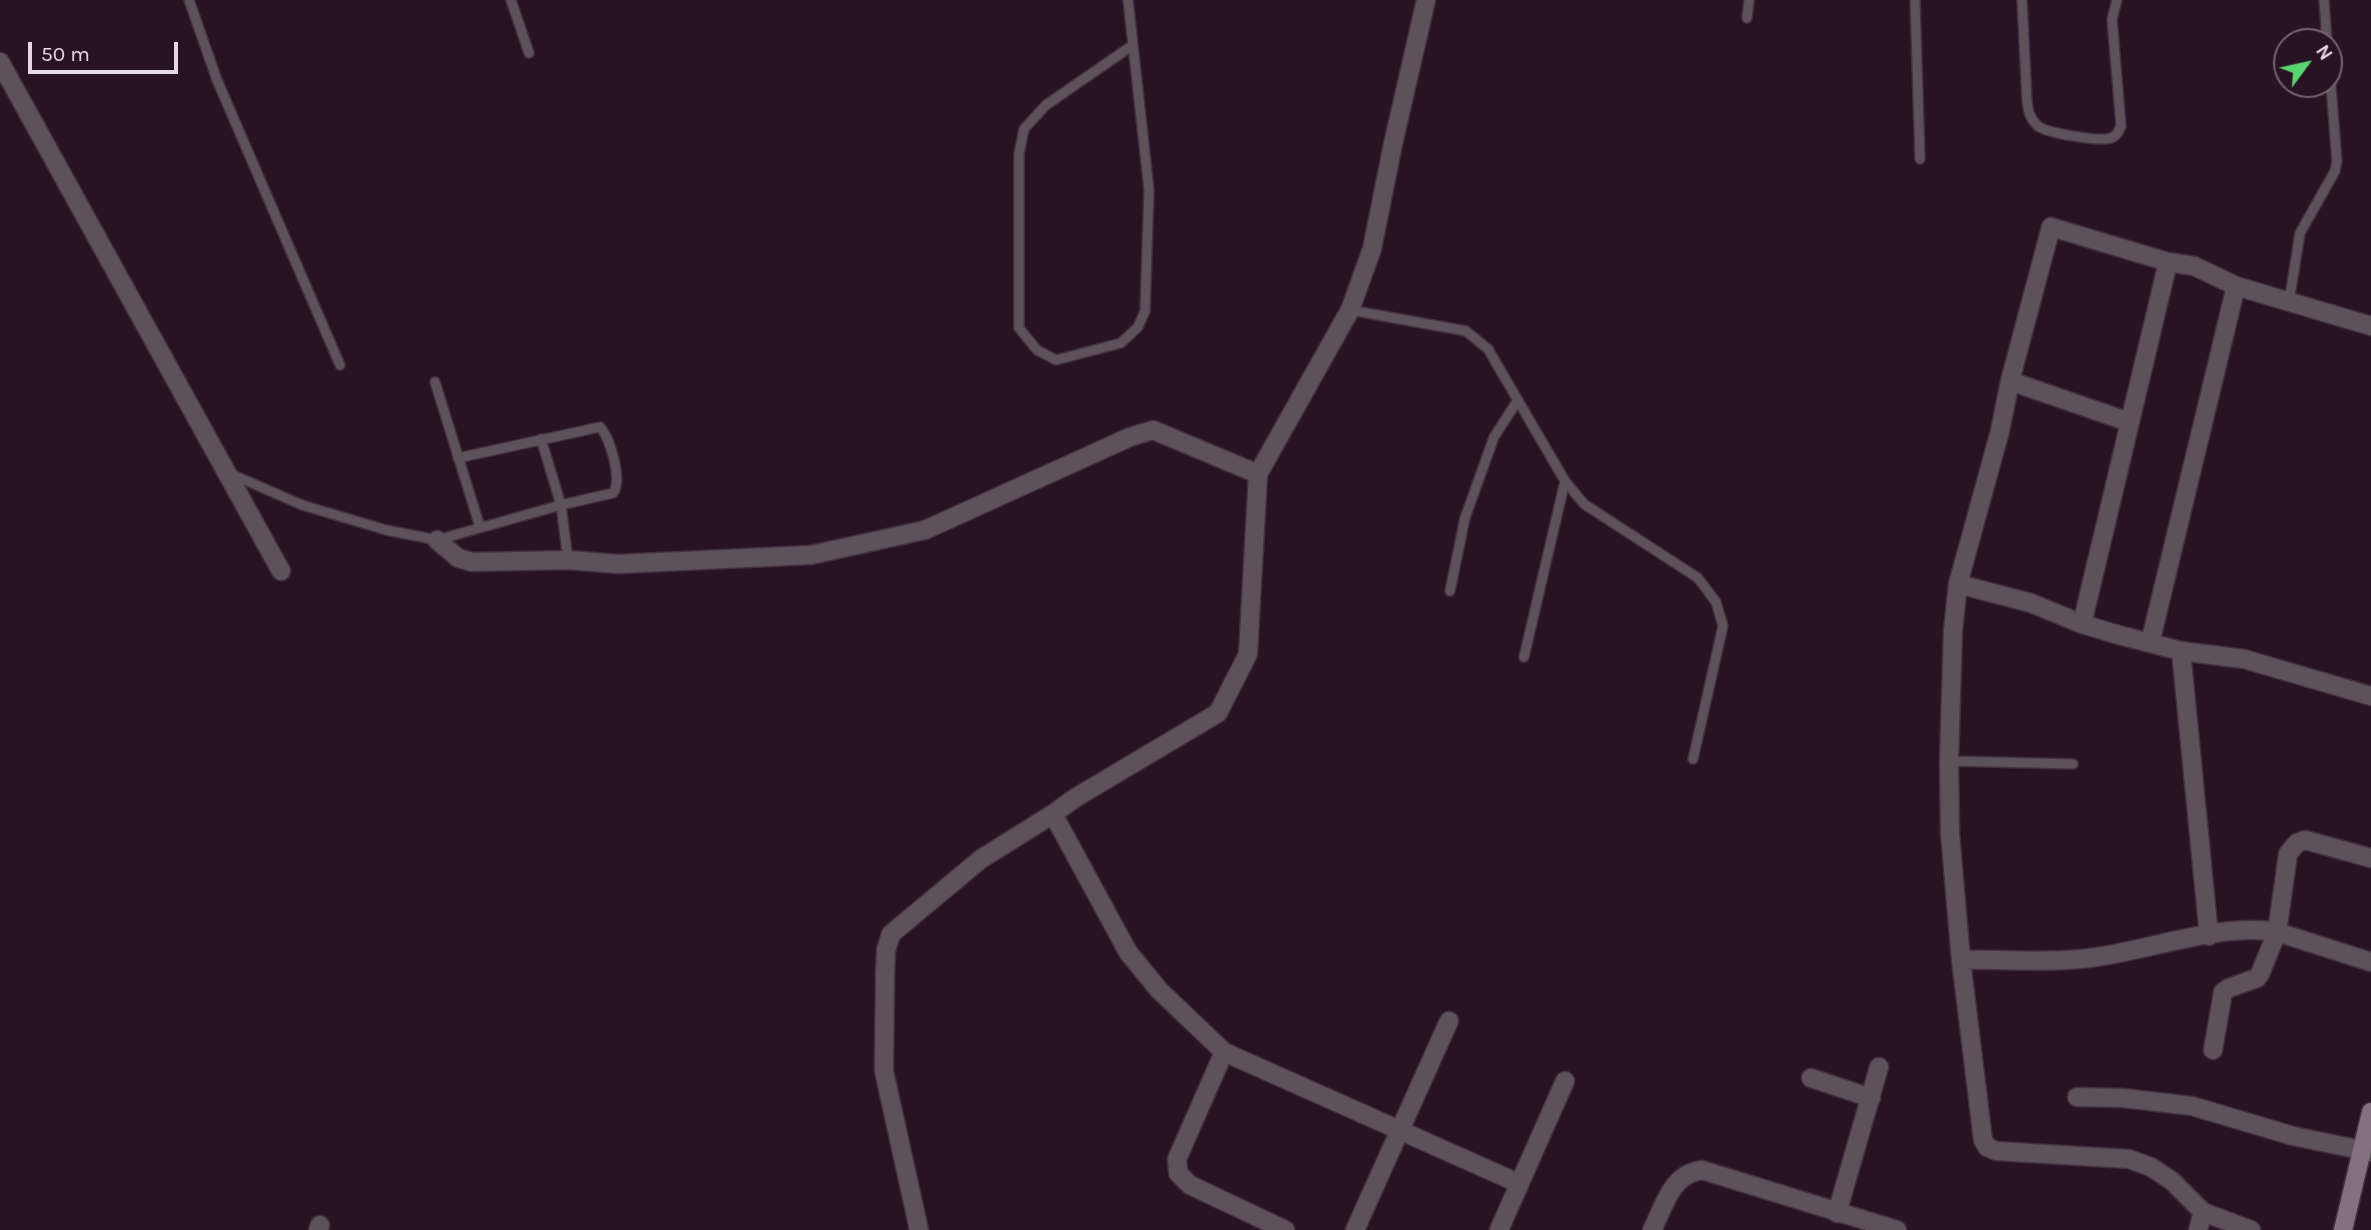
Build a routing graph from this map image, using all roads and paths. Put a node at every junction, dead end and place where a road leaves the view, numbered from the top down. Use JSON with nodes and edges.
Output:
{"nodes":[{"id":1,"x":190,"y":0,"type":"edge"},
{"id":2,"x":511,"y":0,"type":"edge"},
{"id":3,"x":1128,"y":0,"type":"edge"},
{"id":4,"x":1426,"y":0,"type":"edge"},
{"id":5,"x":1749,"y":0,"type":"edge"},
{"id":6,"x":1915,"y":0,"type":"edge"},
{"id":7,"x":2022,"y":0,"type":"edge"},
{"id":8,"x":2117,"y":0,"type":"edge"},
{"id":9,"x":2324,"y":0,"type":"edge"},
{"id":10,"x":1747,"y":18,"type":"dead end"},
{"id":11,"x":2326,"y":28,"type":"edge"},
{"id":12,"x":1133,"y":46,"type":"junction"},
{"id":13,"x":529,"y":53,"type":"dead end"},
{"id":14,"x":0,"y":62,"type":"edge"},
{"id":15,"x":2332,"y":98,"type":"edge"},
{"id":16,"x":1920,"y":159,"type":"dead end"},
{"id":17,"x":2168,"y":262,"type":"junction"},
{"id":18,"x":2236,"y":286,"type":"junction"},
{"id":19,"x":2288,"y":303,"type":"junction"},
{"id":20,"x":1350,"y":310,"type":"junction"},
{"id":21,"x":2371,"y":326,"type":"edge"},
{"id":22,"x":340,"y":365,"type":"dead end"},
{"id":23,"x":2010,"y":381,"type":"junction"},
{"id":24,"x":435,"y":382,"type":"dead end"},
{"id":25,"x":1518,"y":400,"type":"junction"},
{"id":26,"x":2129,"y":422,"type":"junction"},
{"id":27,"x":541,"y":439,"type":"junction"},
{"id":28,"x":458,"y":458,"type":"junction"},
{"id":29,"x":226,"y":471,"type":"junction"},
{"id":30,"x":1258,"y":474,"type":"junction"},
{"id":31,"x":1565,"y":481,"type":"junction"},
{"id":32,"x":561,"y":505,"type":"junction"},
{"id":33,"x":480,"y":527,"type":"junction"},
{"id":34,"x":437,"y":540,"type":"junction"},
{"id":35,"x":568,"y":560,"type":"junction"},
{"id":36,"x":281,"y":571,"type":"dead end"},
{"id":37,"x":1958,"y":584,"type":"junction"},
{"id":38,"x":1450,"y":591,"type":"dead end"},
{"id":39,"x":2082,"y":624,"type":"junction"},
{"id":40,"x":2150,"y":643,"type":"junction"},
{"id":41,"x":2181,"y":651,"type":"junction"},
{"id":42,"x":1524,"y":657,"type":"dead end"},
{"id":43,"x":2371,"y":696,"type":"edge"},
{"id":44,"x":1693,"y":759,"type":"dead end"},
{"id":45,"x":1949,"y":761,"type":"junction"},
{"id":46,"x":2073,"y":764,"type":"dead end"},
{"id":47,"x":1053,"y":814,"type":"junction"},
{"id":48,"x":2371,"y":858,"type":"edge"},
{"id":49,"x":2277,"y":932,"type":"junction"},
{"id":50,"x":2209,"y":936,"type":"junction"},
{"id":51,"x":1961,"y":960,"type":"junction"},
{"id":52,"x":2371,"y":962,"type":"edge"},
{"id":53,"x":1449,"y":1021,"type":"dead end"},
{"id":54,"x":2213,"y":1050,"type":"dead end"},
{"id":55,"x":1223,"y":1052,"type":"junction"},
{"id":56,"x":1880,"y":1067,"type":"dead end"},
{"id":57,"x":1811,"y":1078,"type":"dead end"},
{"id":58,"x":1564,"y":1081,"type":"dead end"},
{"id":59,"x":2077,"y":1097,"type":"dead end"},
{"id":60,"x":1871,"y":1098,"type":"junction"},
{"id":61,"x":2371,"y":1112,"type":"edge"},
{"id":62,"x":1399,"y":1130,"type":"junction"},
{"id":63,"x":2367,"y":1151,"type":"edge"},
{"id":64,"x":1518,"y":1182,"type":"junction"},
{"id":65,"x":2203,"y":1212,"type":"junction"},
{"id":66,"x":1837,"y":1213,"type":"junction"},
{"id":67,"x":919,"y":1230,"type":"edge"},
{"id":68,"x":1285,"y":1230,"type":"edge"},
{"id":69,"x":1355,"y":1230,"type":"edge"},
{"id":70,"x":1499,"y":1230,"type":"edge"},
{"id":71,"x":1652,"y":1230,"type":"edge"},
{"id":72,"x":1897,"y":1230,"type":"edge"},
{"id":73,"x":2198,"y":1230,"type":"edge"},
{"id":74,"x":2251,"y":1230,"type":"edge"},
{"id":75,"x":2343,"y":1230,"type":"edge"}],
"edges":[{"from":1,"to":22,"type":"lane"},
{"from":2,"to":13,"type":"lane"},
{"from":3,"to":12,"type":"lane"},
{"from":4,"to":20,"type":"street"},
{"from":5,"to":10,"type":"lane"},
{"from":6,"to":16,"type":"lane"},
{"from":7,"to":8,"type":"lane"},
{"from":9,"to":11,"type":"lane"},
{"from":12,"to":12,"type":"lane"},
{"from":14,"to":29,"type":"street"},
{"from":15,"to":19,"type":"lane"},
{"from":17,"to":18,"type":"street"},
{"from":17,"to":23,"type":"street"},
{"from":17,"to":26,"type":"street"},
{"from":18,"to":19,"type":"street"},
{"from":18,"to":40,"type":"street"},
{"from":19,"to":21,"type":"street"},
{"from":20,"to":25,"type":"lane"},
{"from":20,"to":30,"type":"street"},
{"from":23,"to":26,"type":"street"},
{"from":23,"to":37,"type":"street"},
{"from":24,"to":28,"type":"lane"},
{"from":25,"to":31,"type":"lane"},
{"from":25,"to":38,"type":"lane"},
{"from":26,"to":39,"type":"street"},
{"from":27,"to":28,"type":"lane"},
{"from":27,"to":32,"type":"lane"},
{"from":27,"to":32,"type":"lane"},
{"from":28,"to":33,"type":"lane"},
{"from":29,"to":34,"type":"lane"},
{"from":29,"to":36,"type":"street"},
{"from":30,"to":35,"type":"street"},
{"from":30,"to":47,"type":"street"},
{"from":31,"to":42,"type":"lane"},
{"from":31,"to":44,"type":"lane"},
{"from":32,"to":33,"type":"lane"},
{"from":32,"to":35,"type":"lane"},
{"from":33,"to":34,"type":"lane"},
{"from":34,"to":35,"type":"street"},
{"from":37,"to":39,"type":"street"},
{"from":37,"to":45,"type":"street"},
{"from":39,"to":40,"type":"street"},
{"from":40,"to":41,"type":"street"},
{"from":41,"to":43,"type":"street"},
{"from":41,"to":50,"type":"street"},
{"from":45,"to":46,"type":"lane"},
{"from":45,"to":51,"type":"street"},
{"from":47,"to":55,"type":"street"},
{"from":47,"to":67,"type":"street"},
{"from":48,"to":49,"type":"street"},
{"from":49,"to":50,"type":"street"},
{"from":49,"to":52,"type":"street"},
{"from":49,"to":54,"type":"street"},
{"from":50,"to":51,"type":"street"},
{"from":51,"to":65,"type":"street"},
{"from":53,"to":62,"type":"street"},
{"from":55,"to":62,"type":"street"},
{"from":55,"to":68,"type":"street"},
{"from":56,"to":60,"type":"street"},
{"from":57,"to":60,"type":"street"},
{"from":58,"to":64,"type":"street"},
{"from":59,"to":63,"type":"street"},
{"from":60,"to":66,"type":"street"},
{"from":61,"to":63,"type":"street"},
{"from":62,"to":64,"type":"street"},
{"from":62,"to":69,"type":"street"},
{"from":63,"to":75,"type":"street"},
{"from":64,"to":70,"type":"street"},
{"from":65,"to":73,"type":"street"},
{"from":65,"to":74,"type":"street"},
{"from":66,"to":71,"type":"street"},
{"from":66,"to":72,"type":"street"}]}
